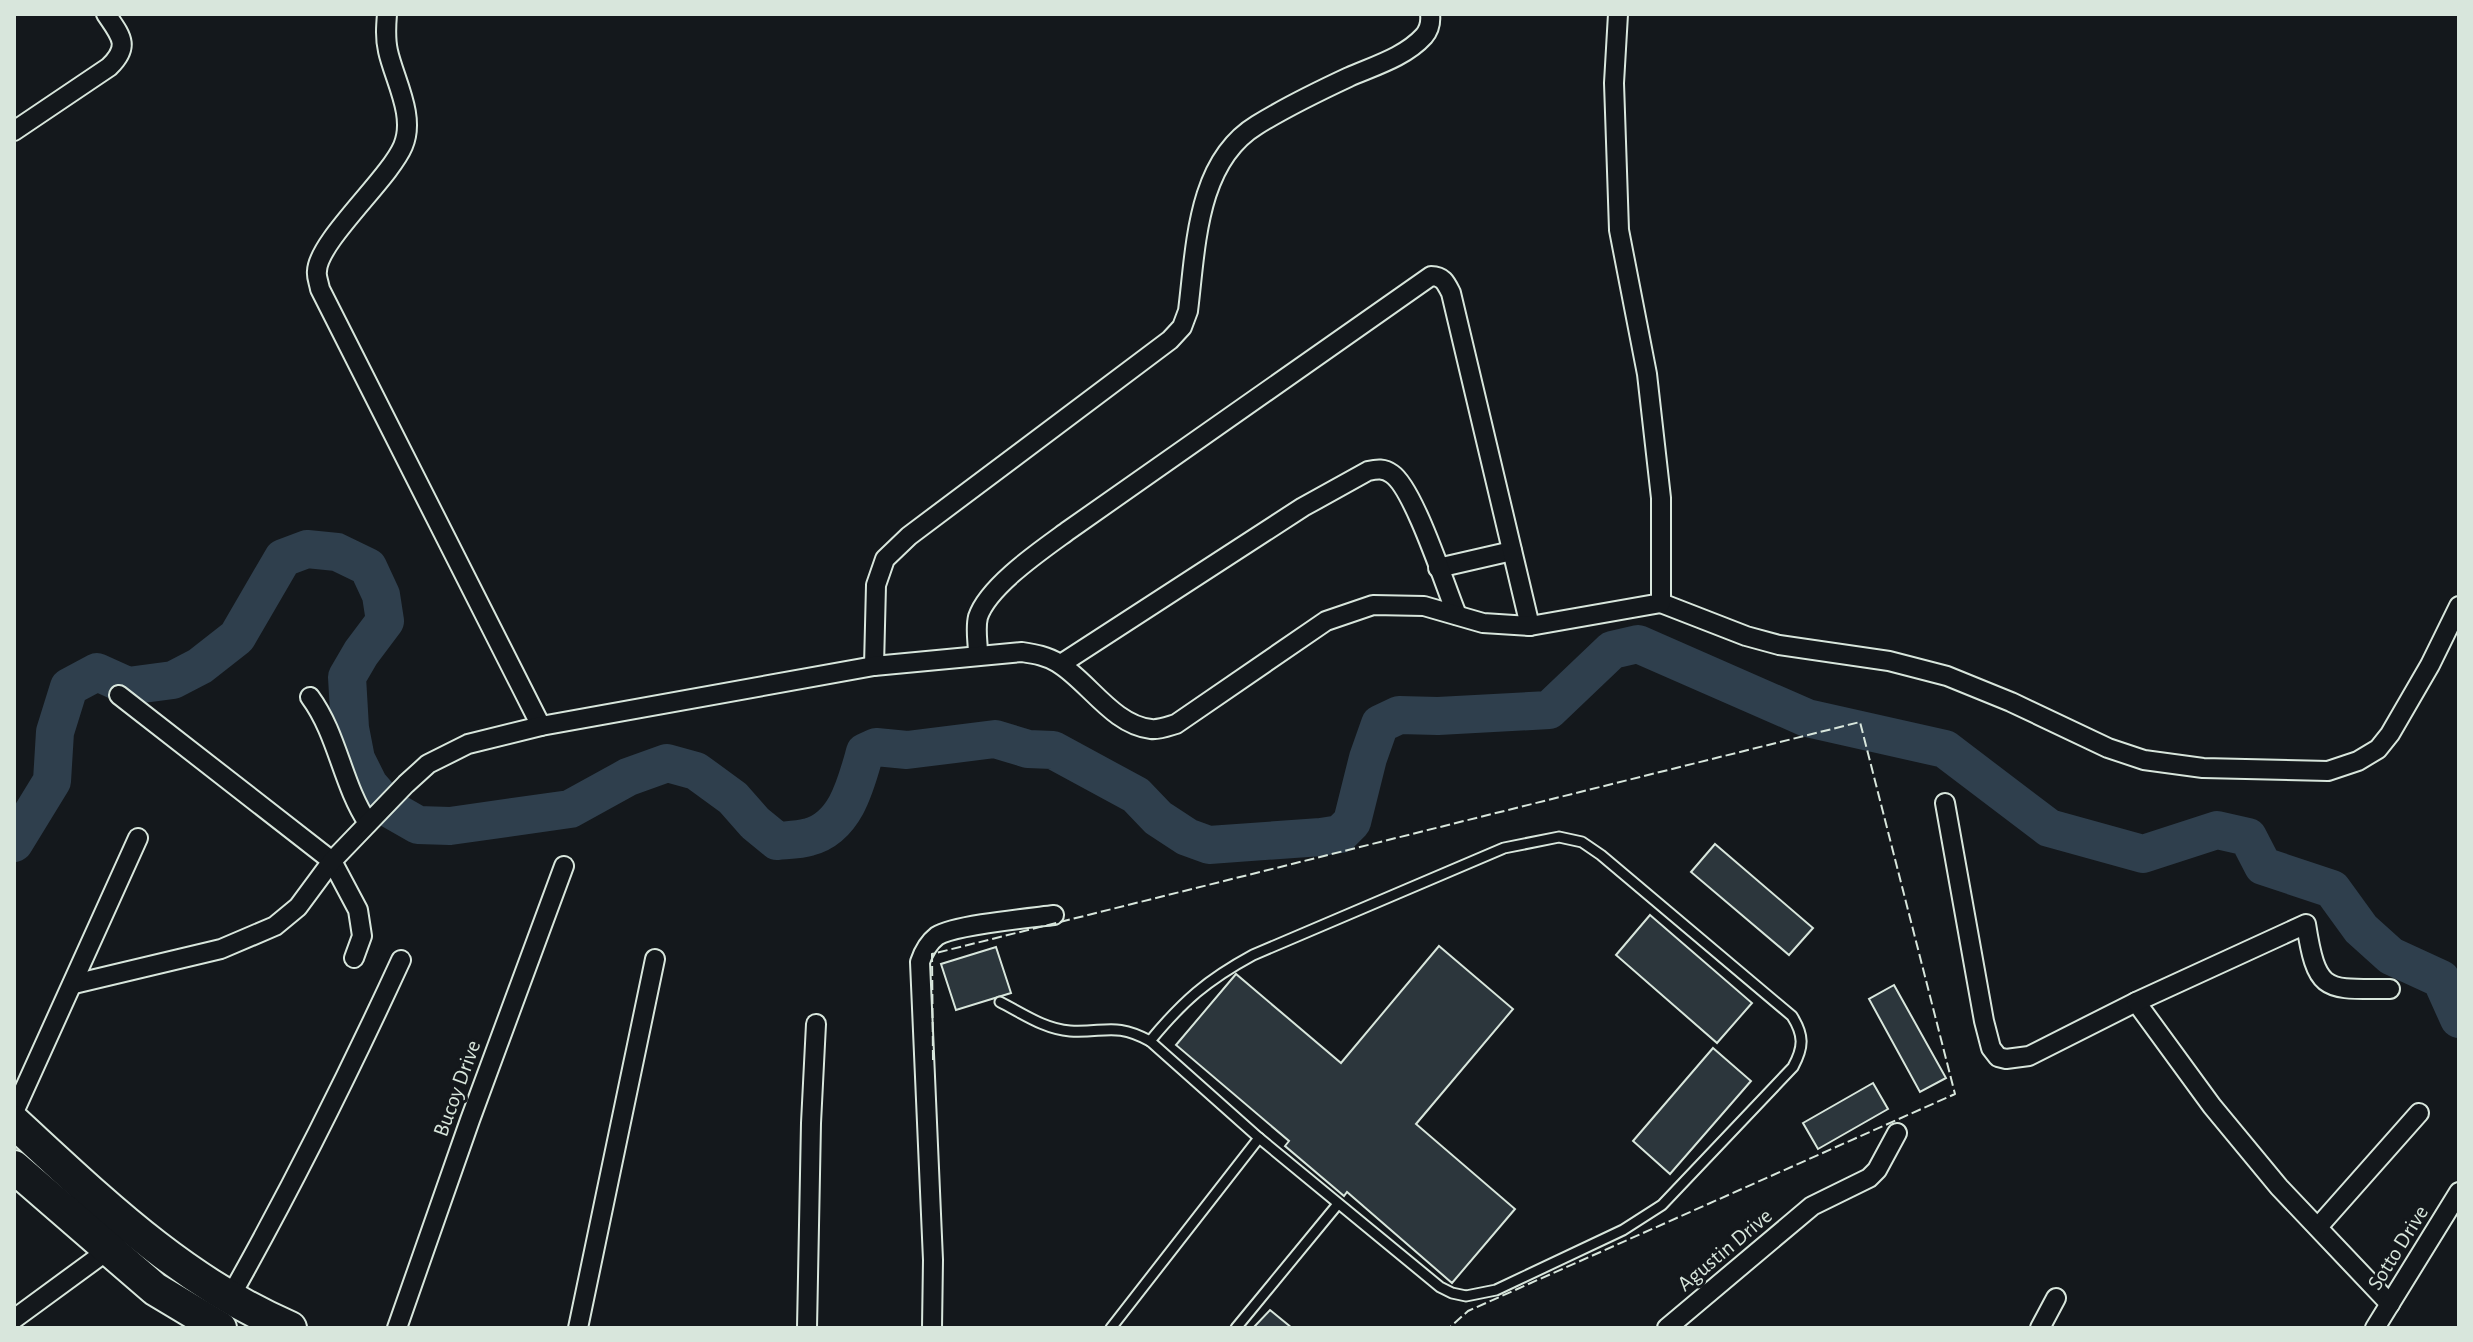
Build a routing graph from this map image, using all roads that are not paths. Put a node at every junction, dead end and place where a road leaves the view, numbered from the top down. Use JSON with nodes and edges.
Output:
{"nodes":[{"id":1,"x":106,"y":14,"type":"edge"},
{"id":2,"x":387,"y":14,"type":"edge"},
{"id":3,"x":1430,"y":14,"type":"edge"},
{"id":4,"x":1618,"y":14,"type":"edge"},
{"id":5,"x":14,"y":131,"type":"edge"},
{"id":6,"x":1512,"y":551,"type":"junction"},
{"id":7,"x":1438,"y":568,"type":"junction"},
{"id":8,"x":1661,"y":603,"type":"junction"},
{"id":9,"x":2459,"y":606,"type":"edge"},
{"id":10,"x":1457,"y":615,"type":"junction"},
{"id":11,"x":1530,"y":626,"type":"junction"},
{"id":12,"x":978,"y":654,"type":"junction"},
{"id":13,"x":1061,"y":664,"type":"junction"},
{"id":14,"x":874,"y":666,"type":"junction"},
{"id":15,"x":119,"y":695,"type":"dead end"},
{"id":16,"x":310,"y":697,"type":"dead end"},
{"id":17,"x":541,"y":726,"type":"junction"},
{"id":18,"x":1945,"y":803,"type":"dead end"},
{"id":19,"x":368,"y":823,"type":"junction"},
{"id":20,"x":138,"y":838,"type":"dead end"},
{"id":21,"x":332,"y":861,"type":"junction"},
{"id":22,"x":564,"y":866,"type":"dead end"},
{"id":23,"x":1054,"y":915,"type":"dead end"},
{"id":24,"x":354,"y":958,"type":"dead end"},
{"id":25,"x":655,"y":959,"type":"dead end"},
{"id":26,"x":401,"y":960,"type":"dead end"},
{"id":27,"x":74,"y":984,"type":"junction"},
{"id":28,"x":2390,"y":989,"type":"dead end"},
{"id":29,"x":1000,"y":1002,"type":"dead end"},
{"id":30,"x":2136,"y":1002,"type":"junction"},
{"id":31,"x":816,"y":1024,"type":"dead end"},
{"id":32,"x":1150,"y":1041,"type":"junction"},
{"id":33,"x":14,"y":1112,"type":"edge"},
{"id":34,"x":2419,"y":1113,"type":"dead end"},
{"id":35,"x":14,"y":1122,"type":"edge"},
{"id":36,"x":1897,"y":1133,"type":"dead end"},
{"id":37,"x":1259,"y":1138,"type":"junction"},
{"id":38,"x":14,"y":1167,"type":"edge"},
{"id":39,"x":2459,"y":1192,"type":"edge"},
{"id":40,"x":1338,"y":1204,"type":"junction"},
{"id":41,"x":2318,"y":1227,"type":"junction"},
{"id":42,"x":135,"y":1230,"type":"junction"},
{"id":43,"x":108,"y":1250,"type":"junction"},
{"id":44,"x":2056,"y":1298,"type":"dead end"},
{"id":45,"x":2390,"y":1304,"type":"junction"},
{"id":46,"x":224,"y":1314,"type":"edge"},
{"id":47,"x":14,"y":1319,"type":"edge"},
{"id":48,"x":290,"y":1328,"type":"edge"},
{"id":49,"x":397,"y":1328,"type":"edge"},
{"id":50,"x":578,"y":1328,"type":"edge"},
{"id":51,"x":807,"y":1328,"type":"edge"},
{"id":52,"x":932,"y":1328,"type":"edge"},
{"id":53,"x":1111,"y":1328,"type":"edge"},
{"id":54,"x":1236,"y":1328,"type":"edge"},
{"id":55,"x":1667,"y":1328,"type":"edge"},
{"id":56,"x":2040,"y":1328,"type":"edge"},
{"id":57,"x":2375,"y":1328,"type":"edge"}],
"edges":[{"from":1,"to":5,"type":"street"},
{"from":2,"to":17,"type":"street"},
{"from":3,"to":14,"type":"street"},
{"from":4,"to":8,"type":"street"},
{"from":6,"to":7,"type":"street"},
{"from":6,"to":11,"type":"street"},
{"from":6,"to":12,"type":"street"},
{"from":7,"to":10,"type":"street"},
{"from":7,"to":13,"type":"street"},
{"from":8,"to":9,"type":"street"},
{"from":8,"to":11,"type":"street"},
{"from":10,"to":11,"type":"street"},
{"from":10,"to":13,"type":"street"},
{"from":12,"to":13,"type":"street"},
{"from":12,"to":14,"type":"street"},
{"from":14,"to":17,"type":"street"},
{"from":15,"to":21,"type":"street"},
{"from":16,"to":19,"type":"street"},
{"from":17,"to":19,"type":"street"},
{"from":18,"to":30,"type":"street"},
{"from":19,"to":21,"type":"street"},
{"from":20,"to":27,"type":"street"},
{"from":21,"to":24,"type":"street"},
{"from":21,"to":27,"type":"street"},
{"from":22,"to":49,"type":"street","name":"Bucoy Drive"},
{"from":23,"to":52,"type":"street"},
{"from":25,"to":50,"type":"street"},
{"from":26,"to":46,"type":"street"},
{"from":27,"to":33,"type":"street"},
{"from":28,"to":30,"type":"street"},
{"from":29,"to":32,"type":"lane"},
{"from":30,"to":41,"type":"street"},
{"from":31,"to":51,"type":"street"},
{"from":32,"to":37,"type":"lane"},
{"from":32,"to":40,"type":"lane"},
{"from":34,"to":41,"type":"street"},
{"from":35,"to":42,"type":"highway"},
{"from":36,"to":55,"type":"street","name":"Agustin Drive"},
{"from":37,"to":40,"type":"lane"},
{"from":37,"to":53,"type":"lane"},
{"from":38,"to":43,"type":"highway"},
{"from":39,"to":45,"type":"street","name":"Sotto Drive"},
{"from":40,"to":54,"type":"lane"},
{"from":41,"to":45,"type":"street"},
{"from":42,"to":43,"type":"street"},
{"from":42,"to":46,"type":"highway"},
{"from":43,"to":46,"type":"highway"},
{"from":43,"to":47,"type":"street"},
{"from":44,"to":56,"type":"street"},
{"from":45,"to":57,"type":"street","name":"Sotto Drive"},
{"from":46,"to":48,"type":"highway"}]}
